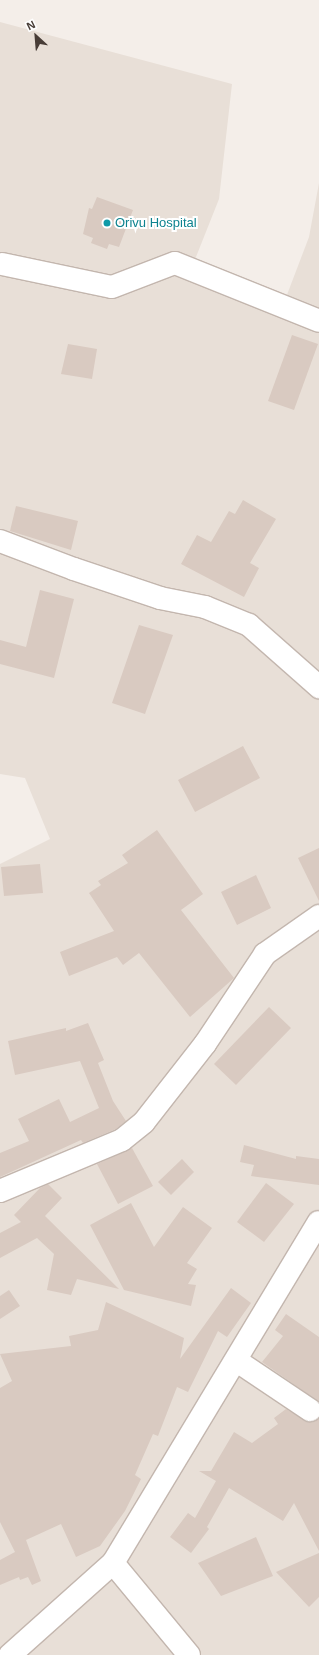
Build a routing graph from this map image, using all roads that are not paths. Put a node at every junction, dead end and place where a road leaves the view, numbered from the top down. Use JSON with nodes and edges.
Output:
{"nodes":[{"id":1,"x":2,"y":264,"type":"dead end"},
{"id":2,"x":319,"y":321,"type":"edge"},
{"id":3,"x":0,"y":541,"type":"edge"},
{"id":4,"x":319,"y":687,"type":"edge"},
{"id":5,"x":319,"y":916,"type":"edge"},
{"id":6,"x":0,"y":1191,"type":"edge"},
{"id":7,"x":319,"y":1222,"type":"edge"},
{"id":8,"x":237,"y":1360,"type":"junction"},
{"id":9,"x":310,"y":1410,"type":"dead end"},
{"id":10,"x":113,"y":1563,"type":"junction"},
{"id":11,"x":10,"y":1655,"type":"edge"},
{"id":12,"x":189,"y":1655,"type":"edge"}],
"edges":[{"from":1,"to":2,"type":"street"},
{"from":3,"to":4,"type":"street"},
{"from":5,"to":6,"type":"street"},
{"from":7,"to":8,"type":"street"},
{"from":8,"to":9,"type":"street"},
{"from":8,"to":10,"type":"street"},
{"from":10,"to":11,"type":"street"},
{"from":10,"to":12,"type":"street"}]}
